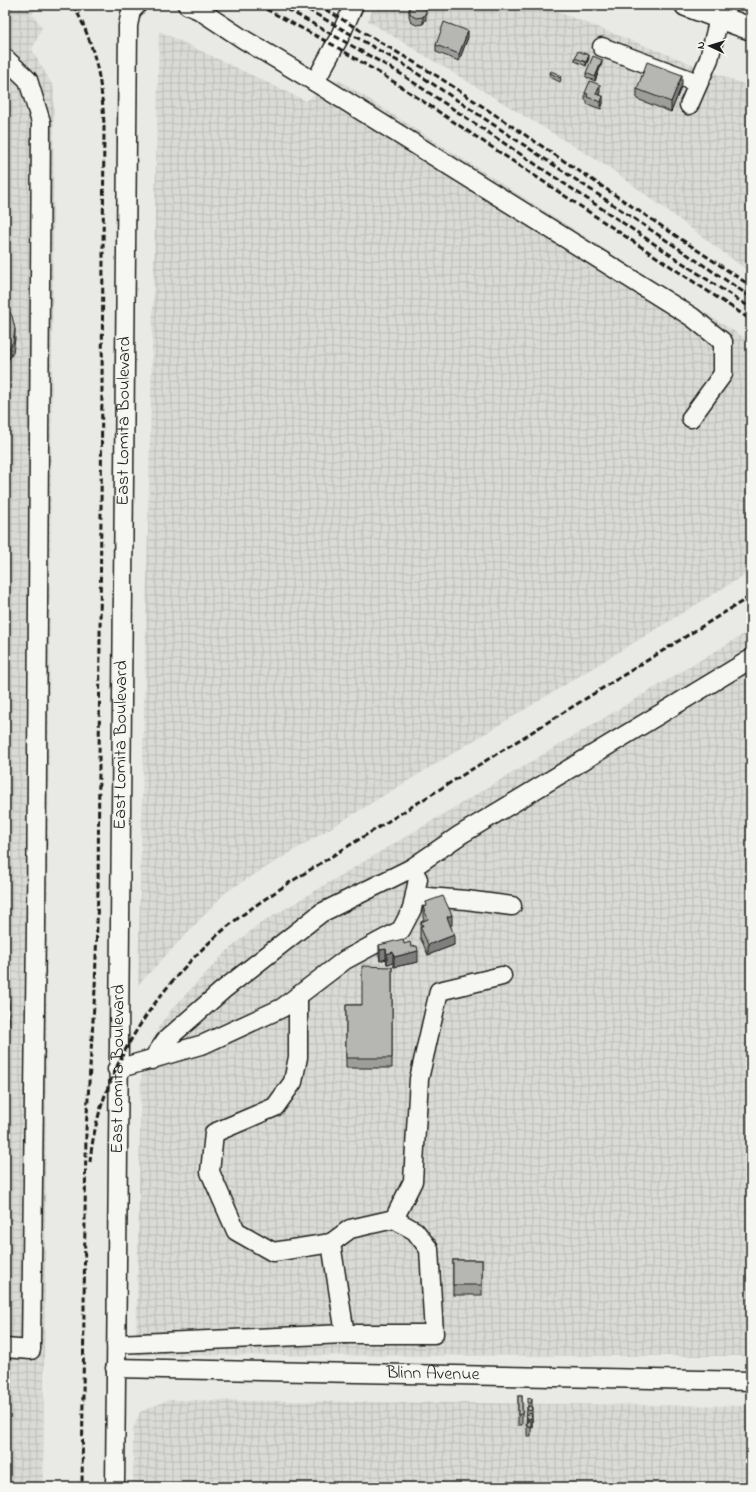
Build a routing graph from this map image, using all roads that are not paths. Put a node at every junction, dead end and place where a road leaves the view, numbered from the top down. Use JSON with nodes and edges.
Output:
{"nodes":[{"id":1,"x":137,"y":5,"type":"edge"},
{"id":2,"x":187,"y":5,"type":"edge"},
{"id":3,"x":354,"y":5,"type":"edge"},
{"id":4,"x":686,"y":5,"type":"edge"},
{"id":5,"x":719,"y":18,"type":"junction"},
{"id":6,"x":751,"y":30,"type":"edge"},
{"id":7,"x":602,"y":47,"type":"dead end"},
{"id":8,"x":5,"y":58,"type":"edge"},
{"id":9,"x":315,"y":82,"type":"junction"},
{"id":10,"x":698,"y":83,"type":"junction"},
{"id":11,"x":689,"y":105,"type":"dead end"},
{"id":12,"x":691,"y":418,"type":"dead end"},
{"id":13,"x":751,"y":659,"type":"edge"},
{"id":14,"x":412,"y":868,"type":"junction"},
{"id":15,"x":414,"y":896,"type":"junction"},
{"id":16,"x":512,"y":906,"type":"dead end"},
{"id":17,"x":502,"y":976,"type":"dead end"},
{"id":18,"x":298,"y":996,"type":"junction"},
{"id":19,"x":152,"y":1060,"type":"junction"},
{"id":20,"x":117,"y":1069,"type":"junction"},
{"id":21,"x":394,"y":1219,"type":"junction"},
{"id":22,"x":331,"y":1243,"type":"junction"},
{"id":23,"x":345,"y":1334,"type":"junction"},
{"id":24,"x":116,"y":1344,"type":"junction"},
{"id":25,"x":5,"y":1348,"type":"edge"},
{"id":26,"x":115,"y":1368,"type":"junction"},
{"id":27,"x":751,"y":1381,"type":"edge"},
{"id":28,"x":115,"y":1487,"type":"edge"}],
"edges":[{"from":1,"to":20,"type":"street","name":"East Lomita Boulevard"},
{"from":2,"to":9,"type":"street"},
{"from":3,"to":9,"type":"street"},
{"from":4,"to":5,"type":"main road"},
{"from":5,"to":6,"type":"main road"},
{"from":5,"to":10,"type":"street"},
{"from":7,"to":10,"type":"street"},
{"from":8,"to":25,"type":"street"},
{"from":9,"to":12,"type":"street"},
{"from":10,"to":11,"type":"street"},
{"from":13,"to":14,"type":"street"},
{"from":14,"to":15,"type":"street"},
{"from":14,"to":19,"type":"street"},
{"from":15,"to":16,"type":"street"},
{"from":15,"to":18,"type":"street"},
{"from":17,"to":21,"type":"street"},
{"from":18,"to":19,"type":"street"},
{"from":18,"to":22,"type":"street"},
{"from":19,"to":20,"type":"street"},
{"from":20,"to":24,"type":"street","name":"East Lomita Boulevard"},
{"from":21,"to":22,"type":"street"},
{"from":21,"to":23,"type":"street"},
{"from":22,"to":23,"type":"street"},
{"from":23,"to":24,"type":"street"},
{"from":24,"to":26,"type":"street","name":"East Lomita Boulevard"},
{"from":26,"to":27,"type":"street","name":"Blinn Avenue"},
{"from":26,"to":28,"type":"street","name":"East Lomita Boulevard"}]}
